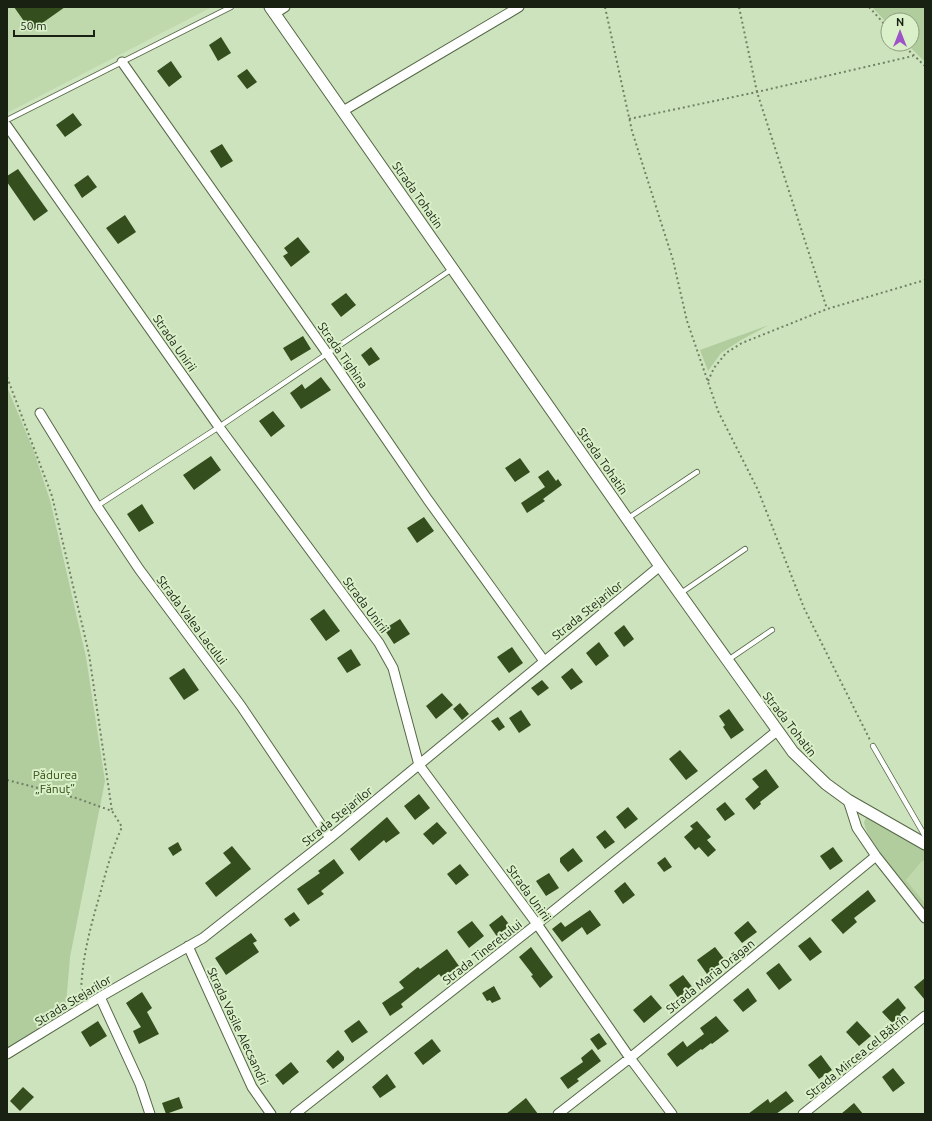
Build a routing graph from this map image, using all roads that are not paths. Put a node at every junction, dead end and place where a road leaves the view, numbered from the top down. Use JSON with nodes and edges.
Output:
{"nodes":[{"id":1,"x":232,"y":7,"type":"edge"},
{"id":2,"x":285,"y":7,"type":"edge"},
{"id":3,"x":519,"y":7,"type":"edge"},
{"id":4,"x":272,"y":10,"type":"edge"},
{"id":5,"x":122,"y":62,"type":"junction"},
{"id":6,"x":343,"y":111,"type":"junction"},
{"id":7,"x":7,"y":120,"type":"edge"},
{"id":8,"x":7,"y":126,"type":"edge"},
{"id":9,"x":453,"y":268,"type":"junction"},
{"id":10,"x":327,"y":353,"type":"junction"},
{"id":11,"x":40,"y":413,"type":"dead end"},
{"id":12,"x":219,"y":427,"type":"junction"},
{"id":13,"x":697,"y":472,"type":"dead end"},
{"id":14,"x":97,"y":506,"type":"junction"},
{"id":15,"x":627,"y":519,"type":"junction"},
{"id":16,"x":745,"y":548,"type":"dead end"},
{"id":17,"x":660,"y":566,"type":"junction"},
{"id":18,"x":679,"y":594,"type":"junction"},
{"id":19,"x":772,"y":630,"type":"dead end"},
{"id":20,"x":544,"y":661,"type":"junction"},
{"id":21,"x":727,"y":661,"type":"junction"},
{"id":22,"x":777,"y":731,"type":"junction"},
{"id":23,"x":873,"y":746,"type":"road end"},
{"id":24,"x":419,"y":765,"type":"junction"},
{"id":25,"x":848,"y":800,"type":"junction"},
{"id":26,"x":925,"y":836,"type":"edge"},
{"id":27,"x":330,"y":838,"type":"junction"},
{"id":28,"x":925,"y":844,"type":"edge"},
{"id":29,"x":876,"y":856,"type":"junction"},
{"id":30,"x":925,"y":918,"type":"edge"},
{"id":31,"x":537,"y":924,"type":"junction"},
{"id":32,"x":188,"y":946,"type":"junction"},
{"id":33,"x":100,"y":997,"type":"junction"},
{"id":34,"x":925,"y":1016,"type":"edge"},
{"id":35,"x":7,"y":1054,"type":"edge"},
{"id":36,"x":630,"y":1058,"type":"junction"},
{"id":37,"x":150,"y":1114,"type":"edge"},
{"id":38,"x":271,"y":1114,"type":"edge"},
{"id":39,"x":295,"y":1114,"type":"edge"},
{"id":40,"x":558,"y":1114,"type":"edge"},
{"id":41,"x":672,"y":1114,"type":"edge"},
{"id":42,"x":803,"y":1114,"type":"edge"}],
"edges":[{"from":1,"to":5,"type":"lane"},
{"from":2,"to":4,"type":"street"},
{"from":3,"to":6,"type":"street"},
{"from":4,"to":6,"type":"street","name":"Strada Tohatin"},
{"from":5,"to":7,"type":"lane"},
{"from":5,"to":10,"type":"street","name":"Strada Tighina"},
{"from":6,"to":9,"type":"street","name":"Strada Tohatin"},
{"from":8,"to":12,"type":"street","name":"Strada Unirii"},
{"from":9,"to":10,"type":"lane"},
{"from":9,"to":15,"type":"street","name":"Strada Tohatin"},
{"from":10,"to":12,"type":"lane"},
{"from":10,"to":20,"type":"street","name":"Strada Tighina"},
{"from":11,"to":14,"type":"street","name":"Strada Valea Lacului"},
{"from":12,"to":14,"type":"lane"},
{"from":12,"to":24,"type":"street","name":"Strada Unirii"},
{"from":13,"to":15,"type":"lane"},
{"from":14,"to":27,"type":"street","name":"Strada Valea Lacului"},
{"from":15,"to":17,"type":"street","name":"Strada Tohatin"},
{"from":16,"to":18,"type":"lane"},
{"from":17,"to":18,"type":"street","name":"Strada Tohatin"},
{"from":17,"to":20,"type":"street","name":"Strada Stejarilor"},
{"from":18,"to":21,"type":"street","name":"Strada Tohatin"},
{"from":19,"to":21,"type":"lane"},
{"from":20,"to":24,"type":"street","name":"Strada Stejarilor"},
{"from":21,"to":22,"type":"street","name":"Strada Tohatin"},
{"from":22,"to":25,"type":"street","name":"Strada Tohatin"},
{"from":22,"to":31,"type":"street","name":"Strada Tineretului"},
{"from":23,"to":26,"type":"lane"},
{"from":24,"to":27,"type":"street","name":"Strada Stejarilor"},
{"from":24,"to":31,"type":"street","name":"Strada Unirii"},
{"from":25,"to":28,"type":"street","name":"Strada Tohatin"},
{"from":25,"to":29,"type":"street"},
{"from":27,"to":32,"type":"street","name":"Strada Stejarilor"},
{"from":29,"to":30,"type":"street"},
{"from":29,"to":36,"type":"street","name":"Strada Maria Drăgan"},
{"from":31,"to":36,"type":"street","name":"Strada Unirii"},
{"from":31,"to":39,"type":"street","name":"Strada Tineretului"},
{"from":32,"to":33,"type":"street","name":"Strada Stejarilor"},
{"from":32,"to":38,"type":"street","name":"Strada Vasile Alecsandri"},
{"from":33,"to":35,"type":"street","name":"Strada Stejarilor"},
{"from":33,"to":37,"type":"street"},
{"from":34,"to":42,"type":"street","name":"Strada Mircea cel Bătrîn"},
{"from":36,"to":40,"type":"street","name":"Strada Maria Drăgan"},
{"from":36,"to":41,"type":"street","name":"Strada Unirii"}]}
